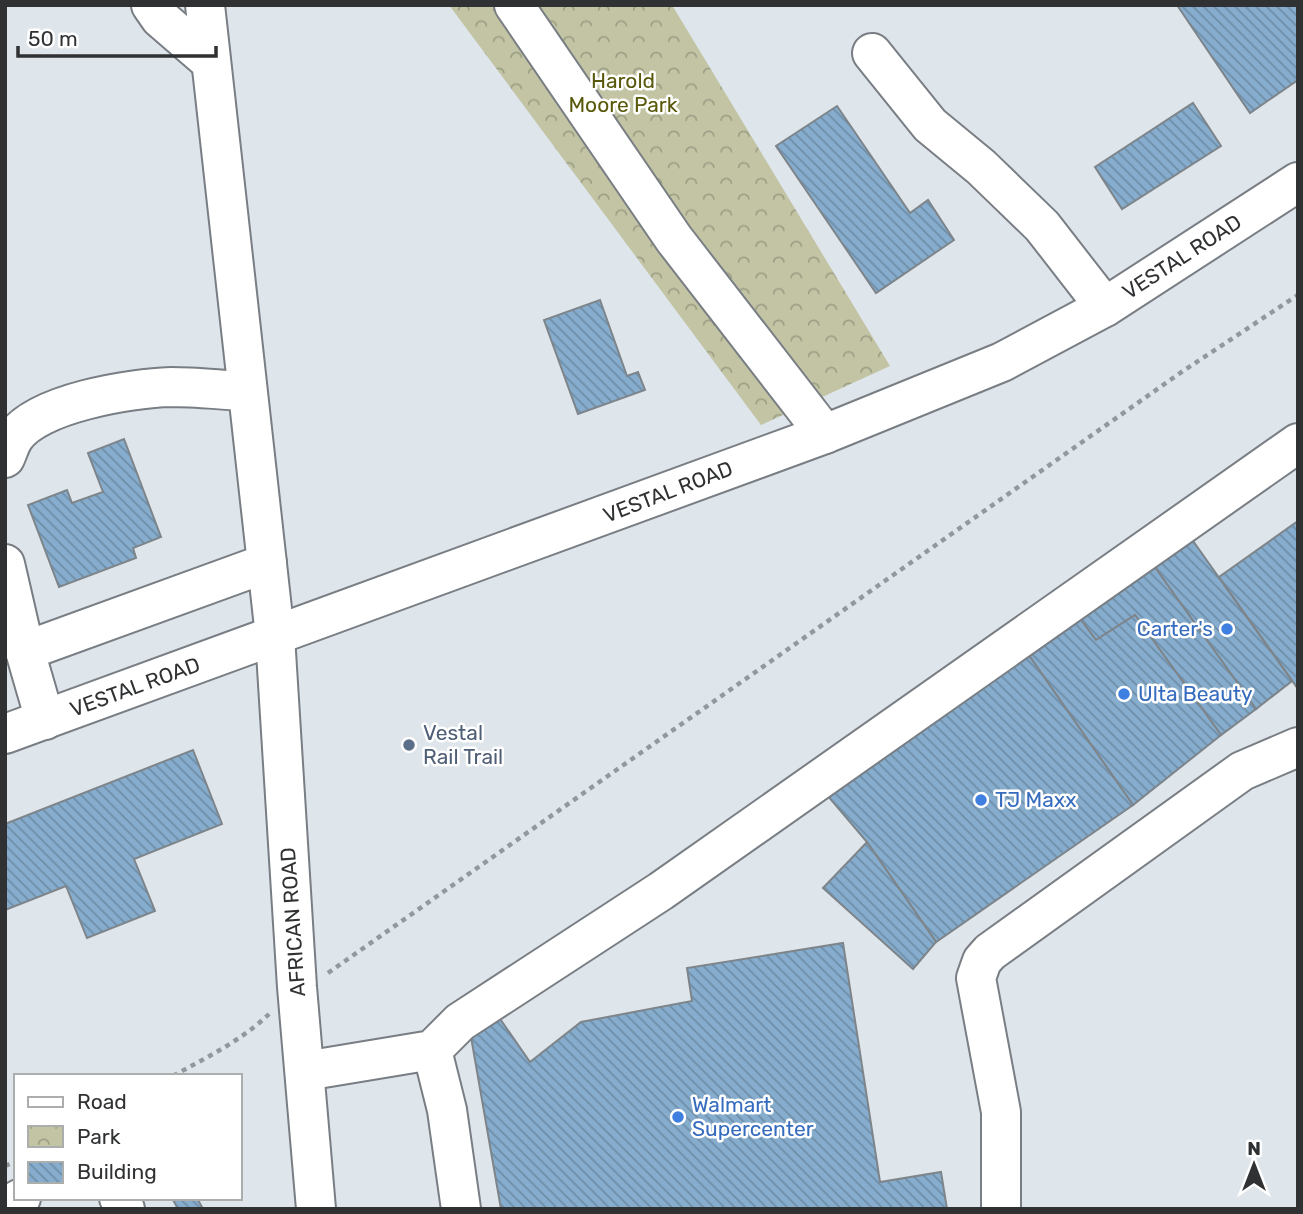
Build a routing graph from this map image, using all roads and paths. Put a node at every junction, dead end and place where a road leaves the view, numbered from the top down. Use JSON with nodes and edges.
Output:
{"nodes":[{"id":1,"x":151,"y":5,"type":"edge"},
{"id":2,"x":205,"y":5,"type":"edge"},
{"id":3,"x":514,"y":5,"type":"edge"},
{"id":4,"x":872,"y":53,"type":"dead end"},
{"id":5,"x":211,"y":62,"type":"junction"},
{"id":6,"x":1298,"y":182,"type":"edge"},
{"id":7,"x":1298,"y":295,"type":"edge"},
{"id":8,"x":1105,"y":307,"type":"junction"},
{"id":9,"x":247,"y":391,"type":"junction"},
{"id":10,"x":825,"y":434,"type":"junction"},
{"id":11,"x":1298,"y":443,"type":"edge"},
{"id":12,"x":5,"y":458,"type":"edge"},
{"id":13,"x":267,"y":563,"type":"junction"},
{"id":14,"x":5,"y":564,"type":"edge"},
{"id":15,"x":275,"y":636,"type":"junction"},
{"id":16,"x":25,"y":651,"type":"junction"},
{"id":17,"x":45,"y":720,"type":"junction"},
{"id":18,"x":5,"y":734,"type":"edge"},
{"id":19,"x":1298,"y":747,"type":"edge"},
{"id":20,"x":298,"y":994,"type":"junction"},
{"id":21,"x":432,"y":1050,"type":"junction"},
{"id":22,"x":305,"y":1071,"type":"junction"},
{"id":23,"x":177,"y":1074,"type":"edge"},
{"id":24,"x":316,"y":1209,"type":"edge"},
{"id":25,"x":461,"y":1209,"type":"edge"},
{"id":26,"x":1001,"y":1209,"type":"edge"}],
"edges":[{"from":1,"to":5,"type":"street"},
{"from":2,"to":5,"type":"street","name":"AFRICAN ROAD"},
{"from":3,"to":10,"type":"street"},
{"from":4,"to":8,"type":"street"},
{"from":5,"to":9,"type":"street","name":"AFRICAN ROAD"},
{"from":6,"to":8,"type":"street","name":"VESTAL ROAD"},
{"from":7,"to":20,"type":"path"},
{"from":8,"to":10,"type":"street","name":"VESTAL ROAD"},
{"from":9,"to":12,"type":"street"},
{"from":9,"to":13,"type":"street","name":"AFRICAN ROAD"},
{"from":10,"to":15,"type":"street","name":"VESTAL ROAD"},
{"from":11,"to":21,"type":"street"},
{"from":13,"to":15,"type":"street","name":"AFRICAN ROAD"},
{"from":13,"to":16,"type":"street"},
{"from":14,"to":16,"type":"street"},
{"from":15,"to":17,"type":"street","name":"VESTAL ROAD"},
{"from":15,"to":20,"type":"street","name":"AFRICAN ROAD"},
{"from":16,"to":17,"type":"street"},
{"from":17,"to":18,"type":"street","name":"VESTAL ROAD"},
{"from":19,"to":26,"type":"street"},
{"from":20,"to":22,"type":"street","name":"AFRICAN ROAD"},
{"from":20,"to":23,"type":"path"},
{"from":21,"to":22,"type":"street"},
{"from":21,"to":25,"type":"street"},
{"from":22,"to":24,"type":"street","name":"AFRICAN ROAD"}]}
